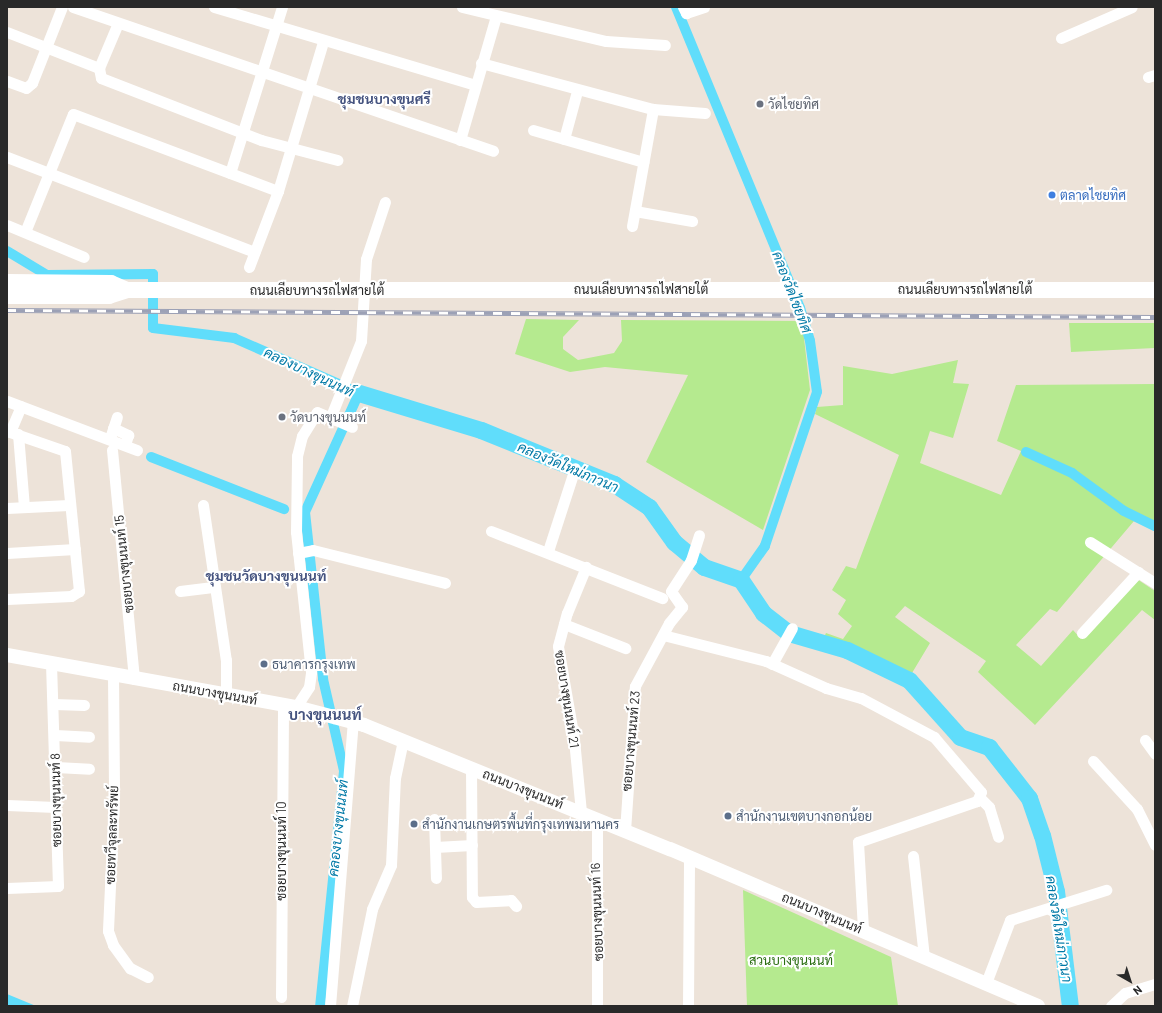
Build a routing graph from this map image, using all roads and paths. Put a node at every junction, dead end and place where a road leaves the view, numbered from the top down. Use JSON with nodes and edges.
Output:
{"nodes":[{"id":1,"x":62,"y":7,"type":"edge"},
{"id":2,"x":73,"y":7,"type":"edge"},
{"id":3,"x":214,"y":7,"type":"edge"},
{"id":4,"x":282,"y":7,"type":"edge"},
{"id":5,"x":462,"y":7,"type":"edge"},
{"id":6,"x":683,"y":7,"type":"edge"},
{"id":7,"x":704,"y":7,"type":"edge"},
{"id":8,"x":1132,"y":7,"type":"edge"},
{"id":9,"x":496,"y":16,"type":"junction"},
{"id":10,"x":118,"y":23,"type":"junction"},
{"id":11,"x":275,"y":28,"type":"junction"},
{"id":12,"x":7,"y":32,"type":"edge"},
{"id":13,"x":1061,"y":38,"type":"dead end"},
{"id":14,"x":323,"y":42,"type":"junction"},
{"id":15,"x":665,"y":45,"type":"dead end"},
{"id":16,"x":46,"y":48,"type":"junction"},
{"id":17,"x":481,"y":63,"type":"junction"},
{"id":18,"x":99,"y":68,"type":"junction"},
{"id":19,"x":262,"y":74,"type":"junction"},
{"id":20,"x":7,"y":82,"type":"edge"},
{"id":21,"x":475,"y":85,"type":"junction"},
{"id":22,"x":309,"y":90,"type":"junction"},
{"id":23,"x":577,"y":91,"type":"junction"},
{"id":24,"x":653,"y":109,"type":"junction"},
{"id":25,"x":705,"y":113,"type":"dead end"},
{"id":26,"x":532,"y":130,"type":"dead end"},
{"id":27,"x":244,"y":132,"type":"junction"},
{"id":28,"x":564,"y":139,"type":"junction"},
{"id":29,"x":460,"y":140,"type":"junction"},
{"id":30,"x":291,"y":150,"type":"junction"},
{"id":31,"x":493,"y":151,"type":"dead end"},
{"id":32,"x":7,"y":157,"type":"edge"},
{"id":33,"x":337,"y":160,"type":"dead end"},
{"id":34,"x":643,"y":162,"type":"junction"},
{"id":35,"x":47,"y":172,"type":"junction"},
{"id":36,"x":230,"y":173,"type":"junction"},
{"id":37,"x":278,"y":191,"type":"junction"},
{"id":38,"x":385,"y":202,"type":"dead end"},
{"id":39,"x":635,"y":211,"type":"junction"},
{"id":40,"x":692,"y":221,"type":"dead end"},
{"id":41,"x":7,"y":225,"type":"edge"},
{"id":42,"x":632,"y":226,"type":"dead end"},
{"id":43,"x":25,"y":232,"type":"junction"},
{"id":44,"x":254,"y":252,"type":"junction"},
{"id":45,"x":84,"y":257,"type":"dead end"},
{"id":46,"x":249,"y":266,"type":"dead end"},
{"id":47,"x":7,"y":282,"type":"edge"},
{"id":48,"x":363,"y":289,"type":"junction"},
{"id":49,"x":110,"y":290,"type":"junction"},
{"id":50,"x":1155,"y":290,"type":"edge"},
{"id":51,"x":7,"y":296,"type":"edge"},
{"id":52,"x":7,"y":401,"type":"edge"},
{"id":53,"x":21,"y":406,"type":"junction"},
{"id":54,"x":331,"y":416,"type":"junction"},
{"id":55,"x":116,"y":417,"type":"dead end"},
{"id":56,"x":348,"y":425,"type":"dead end"},
{"id":57,"x":113,"y":428,"type":"junction"},
{"id":58,"x":12,"y":432,"type":"edge"},
{"id":59,"x":111,"y":444,"type":"junction"},
{"id":60,"x":125,"y":445,"type":"junction"},
{"id":61,"x":137,"y":450,"type":"dead end"},
{"id":62,"x":575,"y":470,"type":"dead end"},
{"id":63,"x":69,"y":505,"type":"junction"},
{"id":64,"x":204,"y":505,"type":"dead end"},
{"id":65,"x":24,"y":507,"type":"junction"},
{"id":66,"x":7,"y":508,"type":"edge"},
{"id":67,"x":491,"y":531,"type":"dead end"},
{"id":68,"x":699,"y":536,"type":"dead end"},
{"id":69,"x":1090,"y":542,"type":"dead end"},
{"id":70,"x":75,"y":550,"type":"junction"},
{"id":71,"x":548,"y":550,"type":"junction"},
{"id":72,"x":298,"y":553,"type":"junction"},
{"id":73,"x":7,"y":554,"type":"edge"},
{"id":74,"x":586,"y":567,"type":"junction"},
{"id":75,"x":1138,"y":572,"type":"junction"},
{"id":76,"x":445,"y":583,"type":"dead end"},
{"id":77,"x":1155,"y":583,"type":"edge"},
{"id":78,"x":215,"y":587,"type":"junction"},
{"id":79,"x":180,"y":592,"type":"dead end"},
{"id":80,"x":662,"y":598,"type":"dead end"},
{"id":81,"x":7,"y":599,"type":"edge"},
{"id":82,"x":564,"y":624,"type":"junction"},
{"id":83,"x":792,"y":628,"type":"dead end"},
{"id":84,"x":1082,"y":633,"type":"dead end"},
{"id":85,"x":663,"y":635,"type":"junction"},
{"id":86,"x":625,"y":648,"type":"dead end"},
{"id":87,"x":7,"y":655,"type":"edge"},
{"id":88,"x":51,"y":664,"type":"junction"},
{"id":89,"x":772,"y":664,"type":"junction"},
{"id":90,"x":113,"y":675,"type":"junction"},
{"id":91,"x":134,"y":679,"type":"junction"},
{"id":92,"x":226,"y":694,"type":"junction"},
{"id":93,"x":54,"y":704,"type":"junction"},
{"id":94,"x":84,"y":705,"type":"dead end"},
{"id":95,"x":290,"y":706,"type":"junction"},
{"id":96,"x":353,"y":722,"type":"junction"},
{"id":97,"x":55,"y":735,"type":"junction"},
{"id":98,"x":88,"y":737,"type":"dead end"},
{"id":99,"x":403,"y":740,"type":"junction"},
{"id":100,"x":1145,"y":740,"type":"dead end"},
{"id":101,"x":1155,"y":754,"type":"edge"},
{"id":102,"x":1093,"y":761,"type":"dead end"},
{"id":103,"x":56,"y":767,"type":"junction"},
{"id":104,"x":471,"y":767,"type":"junction"},
{"id":105,"x":89,"y":768,"type":"dead end"},
{"id":106,"x":980,"y":798,"type":"junction"},
{"id":107,"x":7,"y":805,"type":"edge"},
{"id":108,"x":55,"y":807,"type":"junction"},
{"id":109,"x":581,"y":812,"type":"junction"},
{"id":110,"x":434,"y":819,"type":"dead end"},
{"id":111,"x":597,"y":819,"type":"junction"},
{"id":112,"x":625,"y":830,"type":"junction"},
{"id":113,"x":998,"y":837,"type":"dead end"},
{"id":114,"x":472,"y":845,"type":"junction"},
{"id":115,"x":1155,"y":845,"type":"edge"},
{"id":116,"x":435,"y":847,"type":"junction"},
{"id":117,"x":913,"y":856,"type":"dead end"},
{"id":118,"x":689,"y":858,"type":"junction"},
{"id":119,"x":436,"y":878,"type":"dead end"},
{"id":120,"x":7,"y":888,"type":"edge"},
{"id":121,"x":1106,"y":890,"type":"dead end"},
{"id":122,"x":516,"y":906,"type":"dead end"},
{"id":123,"x":863,"y":930,"type":"junction"},
{"id":124,"x":924,"y":957,"type":"junction"},
{"id":125,"x":148,"y":978,"type":"dead end"},
{"id":126,"x":986,"y":983,"type":"junction"},
{"id":127,"x":1155,"y":984,"type":"edge"},
{"id":128,"x":281,"y":997,"type":"dead end"},
{"id":129,"x":330,"y":1006,"type":"edge"},
{"id":130,"x":352,"y":1006,"type":"edge"},
{"id":131,"x":597,"y":1006,"type":"edge"},
{"id":132,"x":688,"y":1006,"type":"edge"},
{"id":133,"x":1038,"y":1006,"type":"edge"},
{"id":134,"x":1111,"y":1006,"type":"edge"}],
"edges":[{"from":1,"to":16,"type":"street"},
{"from":2,"to":10,"type":"street"},
{"from":3,"to":11,"type":"street"},
{"from":4,"to":11,"type":"street"},
{"from":5,"to":9,"type":"street"},
{"from":6,"to":7,"type":"street"},
{"from":8,"to":13,"type":"street"},
{"from":9,"to":15,"type":"street"},
{"from":9,"to":17,"type":"street"},
{"from":10,"to":18,"type":"street"},
{"from":10,"to":19,"type":"street"},
{"from":11,"to":14,"type":"street"},
{"from":11,"to":19,"type":"street"},
{"from":12,"to":16,"type":"street"},
{"from":14,"to":21,"type":"street"},
{"from":14,"to":22,"type":"street"},
{"from":16,"to":18,"type":"street"},
{"from":16,"to":20,"type":"street"},
{"from":17,"to":21,"type":"street"},
{"from":17,"to":23,"type":"street"},
{"from":18,"to":27,"type":"street"},
{"from":19,"to":22,"type":"street"},
{"from":19,"to":27,"type":"street"},
{"from":21,"to":29,"type":"street"},
{"from":22,"to":29,"type":"street"},
{"from":22,"to":30,"type":"street"},
{"from":23,"to":24,"type":"street"},
{"from":23,"to":28,"type":"street"},
{"from":24,"to":25,"type":"street"},
{"from":24,"to":34,"type":"street"},
{"from":26,"to":28,"type":"street"},
{"from":27,"to":30,"type":"street"},
{"from":27,"to":36,"type":"street"},
{"from":28,"to":34,"type":"street"},
{"from":29,"to":31,"type":"street"},
{"from":30,"to":33,"type":"street"},
{"from":30,"to":37,"type":"street"},
{"from":32,"to":35,"type":"street"},
{"from":34,"to":39,"type":"street"},
{"from":35,"to":36,"type":"street"},
{"from":35,"to":43,"type":"street"},
{"from":35,"to":44,"type":"street"},
{"from":36,"to":37,"type":"street"},
{"from":37,"to":44,"type":"street"},
{"from":38,"to":48,"type":"street"},
{"from":39,"to":40,"type":"street"},
{"from":39,"to":42,"type":"street"},
{"from":41,"to":43,"type":"street"},
{"from":43,"to":45,"type":"street"},
{"from":44,"to":46,"type":"street"},
{"from":47,"to":49,"type":"main road"},
{"from":48,"to":49,"type":"main road","name":"ถนนเลียบทางรถไฟสายใต้"},
{"from":48,"to":50,"type":"main road","name":"ถนนเลียบทางรถไฟสายใต้"},
{"from":48,"to":54,"type":"street"},
{"from":49,"to":51,"type":"main road"},
{"from":52,"to":53,"type":"street"},
{"from":53,"to":58,"type":"street"},
{"from":53,"to":59,"type":"street"},
{"from":54,"to":56,"type":"street"},
{"from":54,"to":72,"type":"street"},
{"from":55,"to":57,"type":"street"},
{"from":57,"to":59,"type":"street"},
{"from":57,"to":60,"type":"street"},
{"from":58,"to":63,"type":"street"},
{"from":58,"to":65,"type":"street"},
{"from":59,"to":60,"type":"street"},
{"from":59,"to":91,"type":"street","name":"ซอยบางขุนนนท์ 15"},
{"from":60,"to":61,"type":"street"},
{"from":62,"to":71,"type":"street"},
{"from":63,"to":65,"type":"street"},
{"from":63,"to":70,"type":"street"},
{"from":64,"to":78,"type":"street"},
{"from":65,"to":66,"type":"street"},
{"from":67,"to":71,"type":"street"},
{"from":68,"to":85,"type":"street","name":"ซอยบางขุนนนท์ 23"},
{"from":69,"to":75,"type":"street"},
{"from":70,"to":73,"type":"street"},
{"from":70,"to":81,"type":"street"},
{"from":71,"to":74,"type":"street"},
{"from":72,"to":76,"type":"street"},
{"from":72,"to":95,"type":"street"},
{"from":74,"to":80,"type":"street"},
{"from":74,"to":82,"type":"street","name":"ซอยบางขุนนนท์ 21"},
{"from":75,"to":77,"type":"street"},
{"from":75,"to":84,"type":"street"},
{"from":78,"to":79,"type":"street"},
{"from":78,"to":92,"type":"street"},
{"from":82,"to":86,"type":"street"},
{"from":82,"to":109,"type":"street","name":"ซอยบางขุนนนท์ 21"},
{"from":83,"to":89,"type":"street"},
{"from":85,"to":89,"type":"street"},
{"from":85,"to":112,"type":"street","name":"ซอยบางขุนนนท์ 23"},
{"from":87,"to":88,"type":"street","name":"ถนนบางขุนนนท์"},
{"from":88,"to":90,"type":"street","name":"ถนนบางขุนนนท์"},
{"from":88,"to":93,"type":"street","name":"ซอยบางขุนนนท์ 8"},
{"from":89,"to":106,"type":"street"},
{"from":90,"to":91,"type":"street","name":"ถนนบางขุนนนท์"},
{"from":90,"to":125,"type":"street","name":"ซอยทวีจุลละทรัพย์"},
{"from":91,"to":92,"type":"street","name":"ถนนบางขุนนนท์"},
{"from":92,"to":95,"type":"street","name":"ถนนบางขุนนนท์"},
{"from":93,"to":94,"type":"street"},
{"from":93,"to":97,"type":"street","name":"ซอยบางขุนนนท์ 8"},
{"from":95,"to":96,"type":"street","name":"ถนนบางขุนนนท์"},
{"from":95,"to":128,"type":"street","name":"ซอยบางขุนนนท์ 10"},
{"from":96,"to":99,"type":"street","name":"ถนนบางขุนนนท์"},
{"from":96,"to":129,"type":"street"},
{"from":97,"to":98,"type":"street"},
{"from":97,"to":103,"type":"street","name":"ซอยบางขุนนนท์ 8"},
{"from":99,"to":104,"type":"street","name":"ถนนบางขุนนนท์"},
{"from":99,"to":130,"type":"street"},
{"from":100,"to":101,"type":"street"},
{"from":102,"to":115,"type":"street"},
{"from":103,"to":105,"type":"street"},
{"from":103,"to":108,"type":"street","name":"ซอยบางขุนนนท์ 8"},
{"from":104,"to":109,"type":"street","name":"ถนนบางขุนนนท์"},
{"from":104,"to":114,"type":"street"},
{"from":106,"to":113,"type":"street"},
{"from":106,"to":123,"type":"street"},
{"from":107,"to":108,"type":"street"},
{"from":108,"to":120,"type":"street","name":"ซอยบางขุนนนท์ 8"},
{"from":109,"to":111,"type":"street","name":"ถนนบางขุนนนท์"},
{"from":110,"to":116,"type":"street"},
{"from":111,"to":112,"type":"street","name":"ถนนบางขุนนนท์"},
{"from":111,"to":131,"type":"street","name":"ซอยบางขุนนนท์ 16"},
{"from":112,"to":118,"type":"street","name":"ถนนบางขุนนนท์"},
{"from":114,"to":116,"type":"street"},
{"from":114,"to":122,"type":"street"},
{"from":116,"to":119,"type":"street"},
{"from":117,"to":124,"type":"street"},
{"from":118,"to":123,"type":"street","name":"ถนนบางขุนนนท์"},
{"from":118,"to":132,"type":"street"},
{"from":121,"to":126,"type":"street"},
{"from":123,"to":124,"type":"street","name":"ถนนบางขุนนนท์"},
{"from":124,"to":126,"type":"street","name":"ถนนบางขุนนนท์"},
{"from":126,"to":133,"type":"street","name":"ถนนบางขุนนนท์"},
{"from":127,"to":134,"type":"street"}]}
